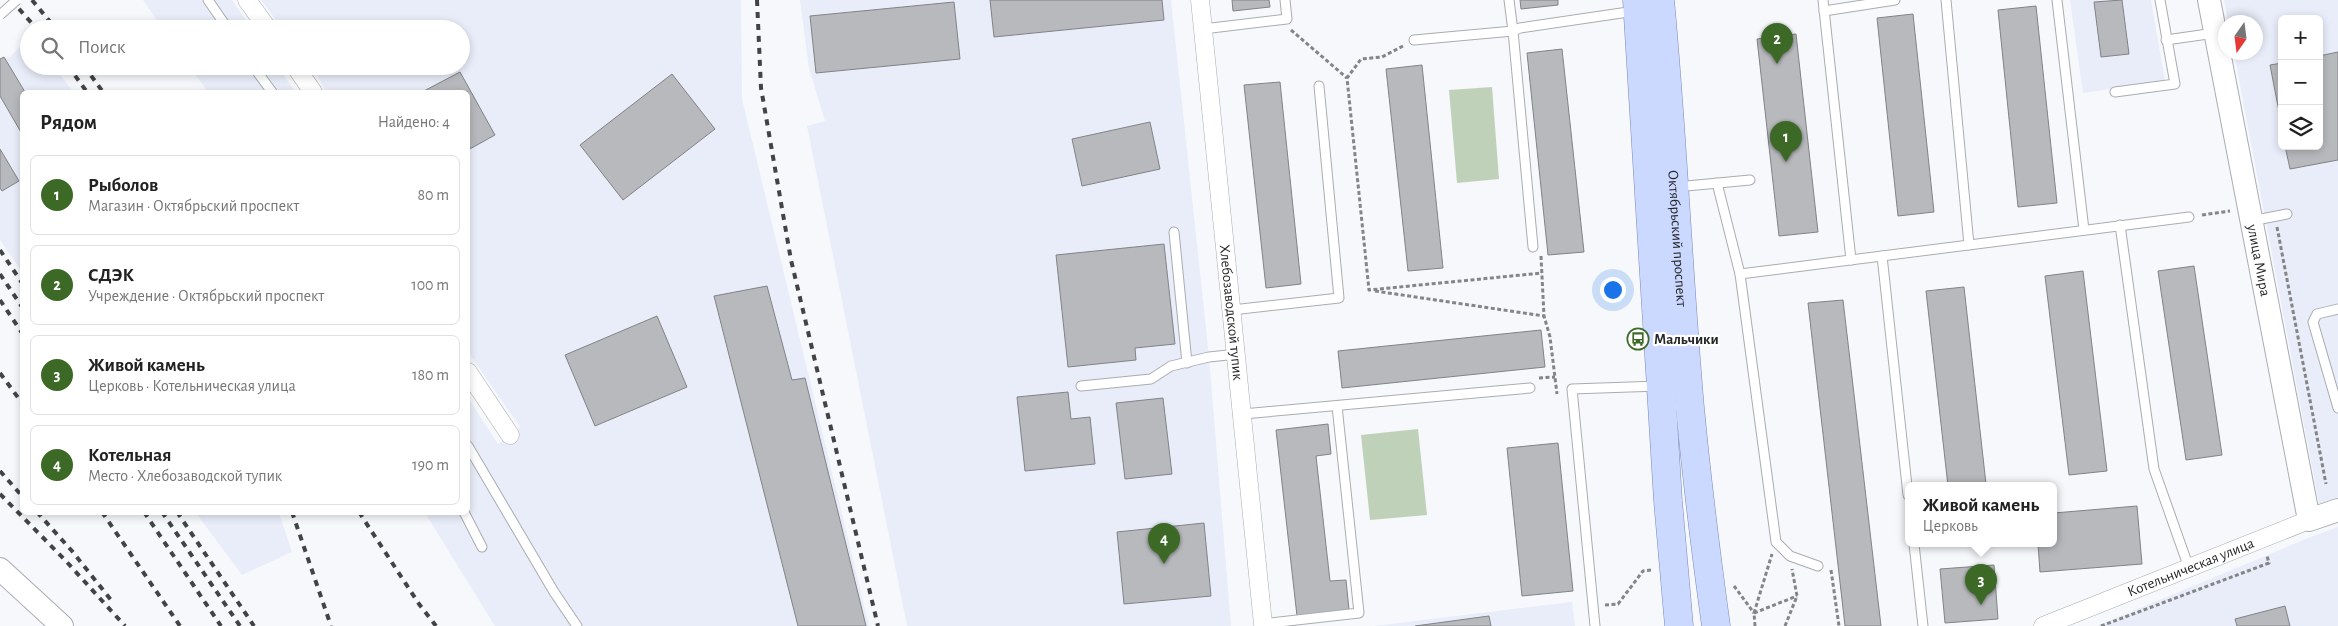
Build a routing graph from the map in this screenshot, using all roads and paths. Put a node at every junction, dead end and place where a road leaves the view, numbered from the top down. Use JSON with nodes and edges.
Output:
{"nodes":[{"id":1,"x":18,"y":0,"type":"edge"},
{"id":2,"x":208,"y":0,"type":"edge"},
{"id":3,"x":247,"y":0,"type":"edge"},
{"id":4,"x":1200,"y":0,"type":"edge"},
{"id":5,"x":1285,"y":0,"type":"edge"},
{"id":6,"x":1509,"y":0,"type":"edge"},
{"id":7,"x":1823,"y":0,"type":"edge"},
{"id":8,"x":1894,"y":0,"type":"edge"},
{"id":9,"x":1946,"y":0,"type":"edge"},
{"id":10,"x":2058,"y":0,"type":"edge"},
{"id":11,"x":2160,"y":0,"type":"edge"},
{"id":12,"x":2212,"y":2,"type":"edge"},
{"id":13,"x":1645,"y":3,"type":"edge"},
{"id":14,"x":1824,"y":11,"type":"junction"},
{"id":15,"x":0,"y":16,"type":"edge"},
{"id":16,"x":222,"y":20,"type":"edge"},
{"id":17,"x":261,"y":20,"type":"edge"},
{"id":18,"x":1279,"y":20,"type":"junction"},
{"id":19,"x":1203,"y":29,"type":"junction"},
{"id":20,"x":1513,"y":31,"type":"junction"},
{"id":21,"x":2215,"y":33,"type":"junction"},
{"id":22,"x":1414,"y":40,"type":"joint"},
{"id":23,"x":2166,"y":40,"type":"junction"},
{"id":24,"x":260,"y":75,"type":"edge"},
{"id":25,"x":301,"y":75,"type":"edge"},
{"id":26,"x":1347,"y":78,"type":"junction"},
{"id":27,"x":1319,"y":86,"type":"dead end"},
{"id":28,"x":271,"y":90,"type":"edge"},
{"id":29,"x":312,"y":90,"type":"edge"},
{"id":30,"x":2115,"y":92,"type":"dead end"},
{"id":31,"x":1750,"y":180,"type":"dead end"},
{"id":32,"x":1717,"y":183,"type":"junction"},
{"id":33,"x":1676,"y":187,"type":"junction"},
{"id":34,"x":2287,"y":214,"type":"dead end"},
{"id":35,"x":2189,"y":217,"type":"dead end"},
{"id":36,"x":2251,"y":221,"type":"junction"},
{"id":37,"x":2120,"y":226,"type":"junction"},
{"id":38,"x":2084,"y":230,"type":"junction"},
{"id":39,"x":1174,"y":232,"type":"dead end"},
{"id":40,"x":1969,"y":245,"type":"junction"},
{"id":41,"x":1534,"y":247,"type":"dead end"},
{"id":42,"x":1541,"y":254,"type":"dead end"},
{"id":43,"x":1882,"y":256,"type":"junction"},
{"id":44,"x":1851,"y":260,"type":"junction"},
{"id":45,"x":1542,"y":272,"type":"junction"},
{"id":46,"x":1740,"y":274,"type":"junction"},
{"id":47,"x":1369,"y":290,"type":"junction"},
{"id":48,"x":2338,"y":309,"type":"edge"},
{"id":49,"x":1232,"y":310,"type":"junction"},
{"id":50,"x":1544,"y":316,"type":"junction"},
{"id":51,"x":1236,"y":354,"type":"junction"},
{"id":52,"x":1187,"y":363,"type":"junction"},
{"id":53,"x":470,"y":375,"type":"edge"},
{"id":54,"x":1081,"y":386,"type":"dead end"},
{"id":55,"x":1661,"y":386,"type":"junction"},
{"id":56,"x":1530,"y":388,"type":"dead end"},
{"id":57,"x":1557,"y":396,"type":"dead end"},
{"id":58,"x":1337,"y":406,"type":"junction"},
{"id":59,"x":2338,"y":408,"type":"edge"},
{"id":60,"x":1243,"y":414,"type":"junction"},
{"id":61,"x":510,"y":435,"type":"dead end"},
{"id":62,"x":470,"y":449,"type":"edge"},
{"id":63,"x":1907,"y":482,"type":"edge"},
{"id":64,"x":466,"y":515,"type":"edge"},
{"id":65,"x":2322,"y":516,"type":"edge"},
{"id":66,"x":1776,"y":542,"type":"junction"},
{"id":67,"x":482,"y":547,"type":"dead end"},
{"id":68,"x":1914,"y":547,"type":"edge"},
{"id":69,"x":1790,"y":556,"type":"junction"},
{"id":70,"x":1818,"y":566,"type":"joint"},
{"id":71,"x":2189,"y":568,"type":"junction"},
{"id":72,"x":0,"y":569,"type":"edge"},
{"id":73,"x":1657,"y":569,"type":"dead end"},
{"id":74,"x":1732,"y":583,"type":"dead end"},
{"id":75,"x":1797,"y":596,"type":"junction"},
{"id":76,"x":1618,"y":604,"type":"dead end"},
{"id":77,"x":1754,"y":613,"type":"junction"},
{"id":78,"x":1260,"y":625,"type":"edge"},
{"id":79,"x":62,"y":626,"type":"edge"},
{"id":80,"x":578,"y":626,"type":"edge"},
{"id":81,"x":1595,"y":626,"type":"edge"},
{"id":82,"x":1679,"y":626,"type":"edge"},
{"id":83,"x":1716,"y":626,"type":"edge"},
{"id":84,"x":1755,"y":626,"type":"edge"},
{"id":85,"x":1785,"y":626,"type":"edge"},
{"id":86,"x":1839,"y":626,"type":"edge"},
{"id":87,"x":1923,"y":626,"type":"edge"},
{"id":88,"x":2043,"y":626,"type":"edge"}],
"edges":[{"from":1,"to":15,"type":"lane","bridge":true},
{"from":2,"to":16,"type":"lane"},
{"from":3,"to":17,"type":"street"},
{"from":4,"to":19,"type":"street","name":"Хлебозаводской тупик"},
{"from":5,"to":18,"type":"lane"},
{"from":6,"to":20,"type":"lane"},
{"from":7,"to":14,"type":"lane"},
{"from":8,"to":14,"type":"lane"},
{"from":9,"to":40,"type":"lane"},
{"from":10,"to":38,"type":"lane"},
{"from":11,"to":23,"type":"lane"},
{"from":12,"to":21,"type":"street","name":"улица Мира"},
{"from":13,"to":20,"type":"lane"},
{"from":13,"to":33,"type":"main road","name":"Октябрьский проспект"},
{"from":13,"to":55,"type":"main road","name":"Октябрьский проспект"},
{"from":14,"to":44,"type":"lane"},
{"from":18,"to":19,"type":"lane"},
{"from":18,"to":26,"type":"path"},
{"from":19,"to":49,"type":"street","name":"Хлебозаводской тупик"},
{"from":20,"to":22,"type":"lane"},
{"from":20,"to":41,"type":"lane"},
{"from":21,"to":23,"type":"lane"},
{"from":21,"to":36,"type":"street","name":"улица Мира"},
{"from":22,"to":26,"type":"path"},
{"from":23,"to":30,"type":"lane"},
{"from":24,"to":28,"type":"lane"},
{"from":25,"to":29,"type":"street"},
{"from":26,"to":47,"type":"path"},
{"from":27,"to":49,"type":"lane"},
{"from":31,"to":32,"type":"lane"},
{"from":32,"to":33,"type":"lane"},
{"from":32,"to":46,"type":"lane"},
{"from":33,"to":83,"type":"main road","name":"Октябрьский проспект"},
{"from":34,"to":36,"type":"lane"},
{"from":35,"to":37,"type":"lane"},
{"from":36,"to":65,"type":"street","name":"улица Мира"},
{"from":37,"to":38,"type":"lane"},
{"from":37,"to":71,"type":"lane"},
{"from":38,"to":40,"type":"lane"},
{"from":39,"to":52,"type":"lane"},
{"from":40,"to":43,"type":"lane"},
{"from":42,"to":45,"type":"path"},
{"from":43,"to":44,"type":"lane"},
{"from":43,"to":63,"type":"lane"},
{"from":44,"to":46,"type":"lane"},
{"from":45,"to":47,"type":"path"},
{"from":45,"to":50,"type":"path"},
{"from":46,"to":66,"type":"lane"},
{"from":47,"to":50,"type":"path"},
{"from":48,"to":59,"type":"lane"},
{"from":49,"to":51,"type":"street","name":"Хлебозаводской тупик"},
{"from":50,"to":57,"type":"path"},
{"from":51,"to":52,"type":"lane"},
{"from":51,"to":60,"type":"street","name":"Хлебозаводской тупик"},
{"from":52,"to":54,"type":"lane"},
{"from":53,"to":61,"type":"street"},
{"from":55,"to":81,"type":"lane"},
{"from":55,"to":82,"type":"main road","name":"Октябрьский проспект"},
{"from":56,"to":58,"type":"lane"},
{"from":58,"to":60,"type":"lane"},
{"from":58,"to":78,"type":"lane"},
{"from":60,"to":78,"type":"street","name":"Хлебозаводской тупик"},
{"from":62,"to":80,"type":"lane"},
{"from":64,"to":67,"type":"lane"},
{"from":65,"to":71,"type":"street","name":"Котельническая улица"},
{"from":66,"to":69,"type":"lane"},
{"from":66,"to":77,"type":"path"},
{"from":68,"to":87,"type":"lane"},
{"from":69,"to":70,"type":"lane"},
{"from":69,"to":75,"type":"path"},
{"from":70,"to":86,"type":"path"},
{"from":71,"to":88,"type":"street","name":"Котельническая улица"},
{"from":72,"to":79,"type":"street"},
{"from":73,"to":76,"type":"path"},
{"from":74,"to":77,"type":"path"},
{"from":75,"to":77,"type":"path"},
{"from":75,"to":85,"type":"path"},
{"from":77,"to":84,"type":"path"}]}
